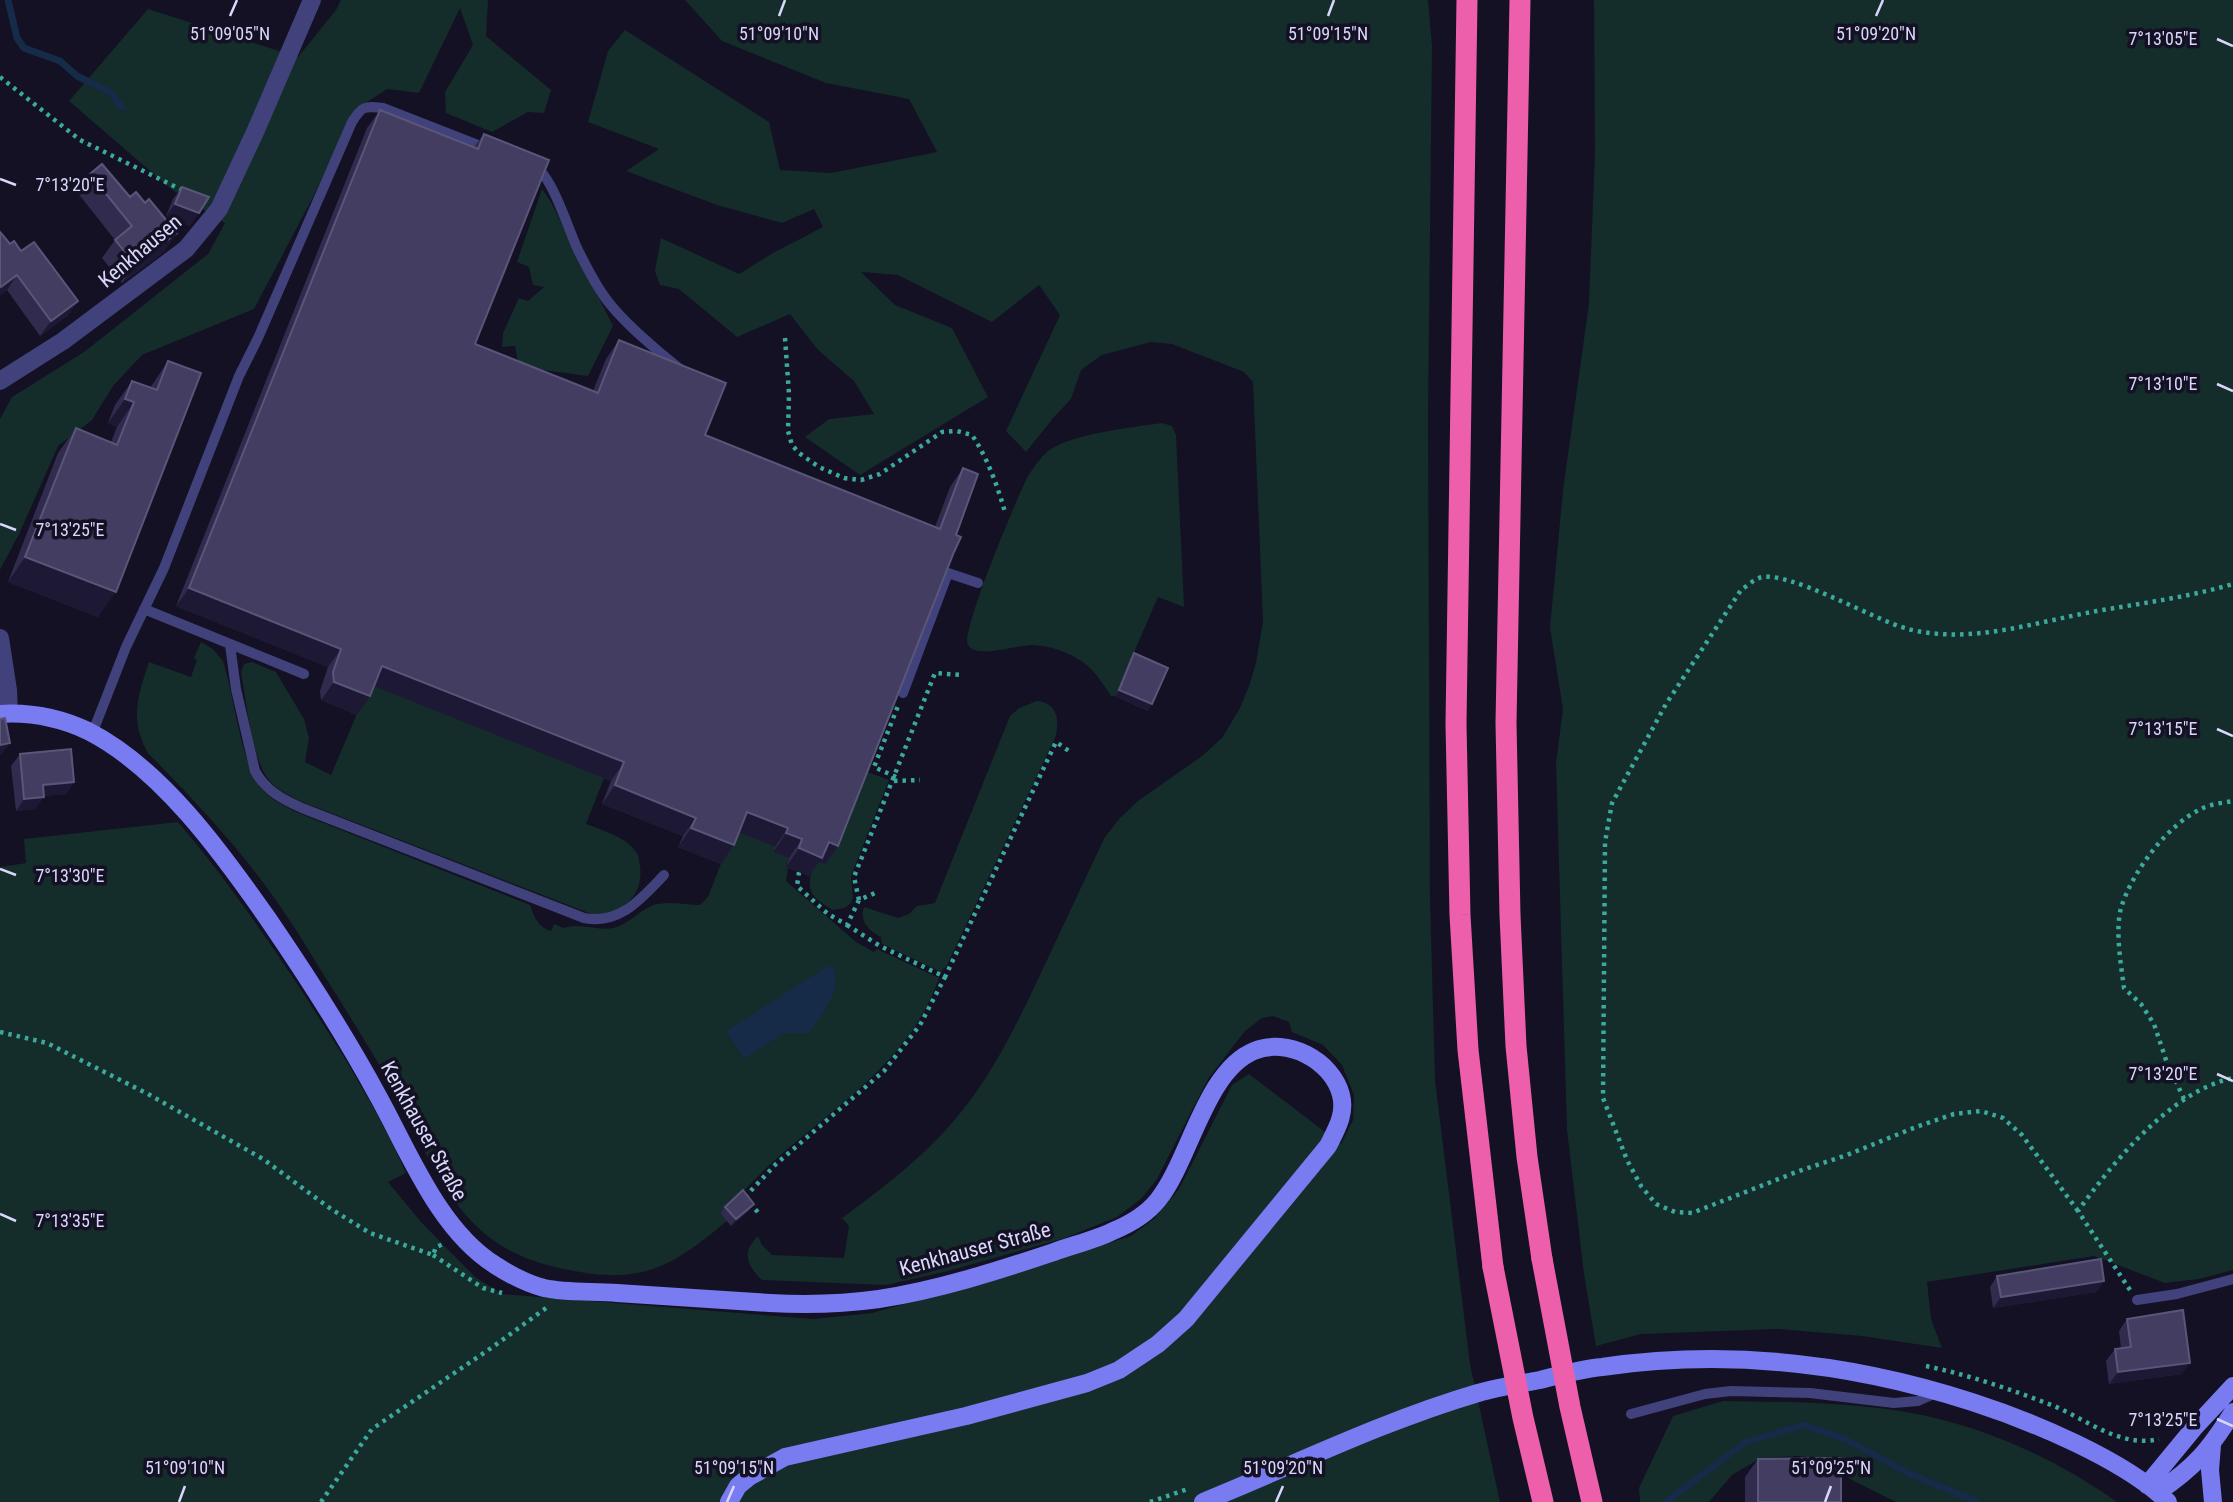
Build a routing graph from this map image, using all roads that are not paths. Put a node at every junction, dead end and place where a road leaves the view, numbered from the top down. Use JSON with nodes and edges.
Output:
{"nodes":[{"id":1,"x":312,"y":0,"type":"edge"},
{"id":2,"x":1467,"y":0,"type":"edge"},
{"id":3,"x":1520,"y":0,"type":"edge"},
{"id":4,"x":503,"y":154,"type":"edge"},
{"id":5,"x":523,"y":161,"type":"edge"},
{"id":6,"x":687,"y":375,"type":"edge"},
{"id":7,"x":0,"y":381,"type":"edge"},
{"id":8,"x":978,"y":583,"type":"dead end"},
{"id":9,"x":144,"y":609,"type":"junction"},
{"id":10,"x":0,"y":638,"type":"edge"},
{"id":11,"x":230,"y":645,"type":"junction"},
{"id":12,"x":304,"y":674,"type":"dead end"},
{"id":13,"x":903,"y":693,"type":"edge"},
{"id":14,"x":4,"y":714,"type":"edge"},
{"id":15,"x":92,"y":734,"type":"junction"},
{"id":16,"x":664,"y":875,"type":"dead end"},
{"id":17,"x":2233,"y":1279,"type":"edge"},
{"id":18,"x":2137,"y":1300,"type":"road end"},
{"id":19,"x":2233,"y":1386,"type":"edge"},
{"id":20,"x":1939,"y":1392,"type":"junction"},
{"id":21,"x":2233,"y":1412,"type":"edge"},
{"id":22,"x":1631,"y":1414,"type":"dead end"},
{"id":23,"x":2212,"y":1445,"type":"junction"},
{"id":24,"x":2158,"y":1493,"type":"edge"},
{"id":25,"x":729,"y":1502,"type":"edge"},
{"id":26,"x":1203,"y":1502,"type":"edge"},
{"id":27,"x":1543,"y":1502,"type":"edge"},
{"id":28,"x":1592,"y":1502,"type":"edge"},
{"id":29,"x":2213,"y":1502,"type":"edge"}],
"edges":[{"from":1,"to":7,"type":"street","name":"Kenkhausen"},
{"from":2,"to":27,"type":"highway","bridge":true},
{"from":3,"to":28,"type":"highway","bridge":true},
{"from":4,"to":9,"type":"lane"},
{"from":5,"to":6,"type":"lane"},
{"from":8,"to":13,"type":"lane"},
{"from":9,"to":11,"type":"lane"},
{"from":9,"to":15,"type":"lane"},
{"from":10,"to":14,"type":"street"},
{"from":11,"to":12,"type":"lane"},
{"from":11,"to":16,"type":"lane"},
{"from":14,"to":15,"type":"street","name":"Kenkhauser Straße"},
{"from":15,"to":25,"type":"street","name":"Kenkhauser Straße"},
{"from":17,"to":18,"type":"lane"},
{"from":19,"to":24,"type":"street"},
{"from":20,"to":22,"type":"lane"},
{"from":20,"to":24,"type":"street"},
{"from":20,"to":26,"type":"street"},
{"from":21,"to":23,"type":"street"},
{"from":23,"to":24,"type":"street"},
{"from":23,"to":29,"type":"street"}]}
